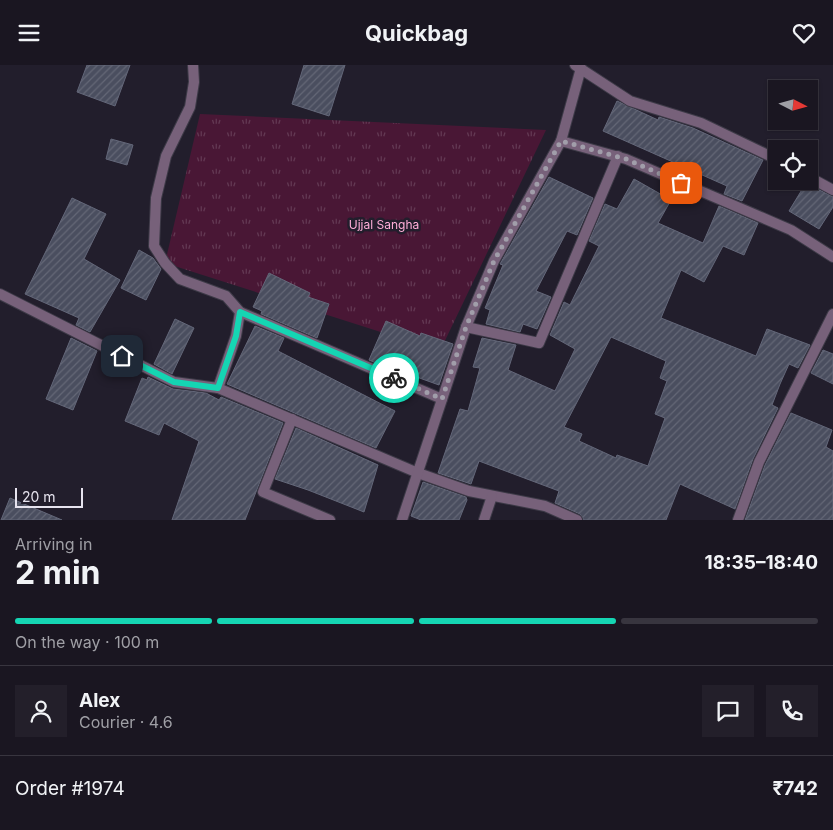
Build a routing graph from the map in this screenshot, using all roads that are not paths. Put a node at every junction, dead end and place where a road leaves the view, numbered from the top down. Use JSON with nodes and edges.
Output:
{"nodes":[{"id":1,"x":193,"y":65,"type":"edge"},
{"id":2,"x":578,"y":67,"type":"edge"},
{"id":3,"x":561,"y":141,"type":"junction"},
{"id":4,"x":768,"y":155,"type":"edge"},
{"id":5,"x":618,"y":157,"type":"junction"},
{"id":6,"x":818,"y":182,"type":"edge"},
{"id":7,"x":833,"y":190,"type":"edge"},
{"id":8,"x":833,"y":257,"type":"edge"},
{"id":9,"x":0,"y":294,"type":"edge"},
{"id":10,"x":240,"y":312,"type":"junction"},
{"id":11,"x":833,"y":314,"type":"edge"},
{"id":12,"x":466,"y":327,"type":"junction"},
{"id":13,"x":218,"y":388,"type":"junction"},
{"id":14,"x":442,"y":399,"type":"junction"},
{"id":15,"x":292,"y":419,"type":"junction"},
{"id":16,"x":418,"y":473,"type":"junction"},
{"id":17,"x":492,"y":496,"type":"junction"},
{"id":18,"x":330,"y":520,"type":"edge"},
{"id":19,"x":402,"y":520,"type":"edge"},
{"id":20,"x":484,"y":520,"type":"edge"},
{"id":21,"x":577,"y":520,"type":"edge"},
{"id":22,"x":738,"y":520,"type":"edge"}],
"edges":[{"from":1,"to":10,"type":"street"},
{"from":2,"to":3,"type":"street"},
{"from":2,"to":4,"type":"street"},
{"from":3,"to":5,"type":"street"},
{"from":3,"to":12,"type":"street"},
{"from":5,"to":8,"type":"street"},
{"from":5,"to":12,"type":"street"},
{"from":6,"to":7,"type":"street"},
{"from":9,"to":13,"type":"street"},
{"from":10,"to":13,"type":"street"},
{"from":10,"to":14,"type":"street"},
{"from":11,"to":22,"type":"street"},
{"from":12,"to":14,"type":"street"},
{"from":13,"to":15,"type":"street"},
{"from":14,"to":16,"type":"street"},
{"from":15,"to":16,"type":"street"},
{"from":15,"to":18,"type":"street"},
{"from":16,"to":17,"type":"street"},
{"from":16,"to":19,"type":"street"},
{"from":17,"to":20,"type":"street"},
{"from":17,"to":21,"type":"street"}]}
